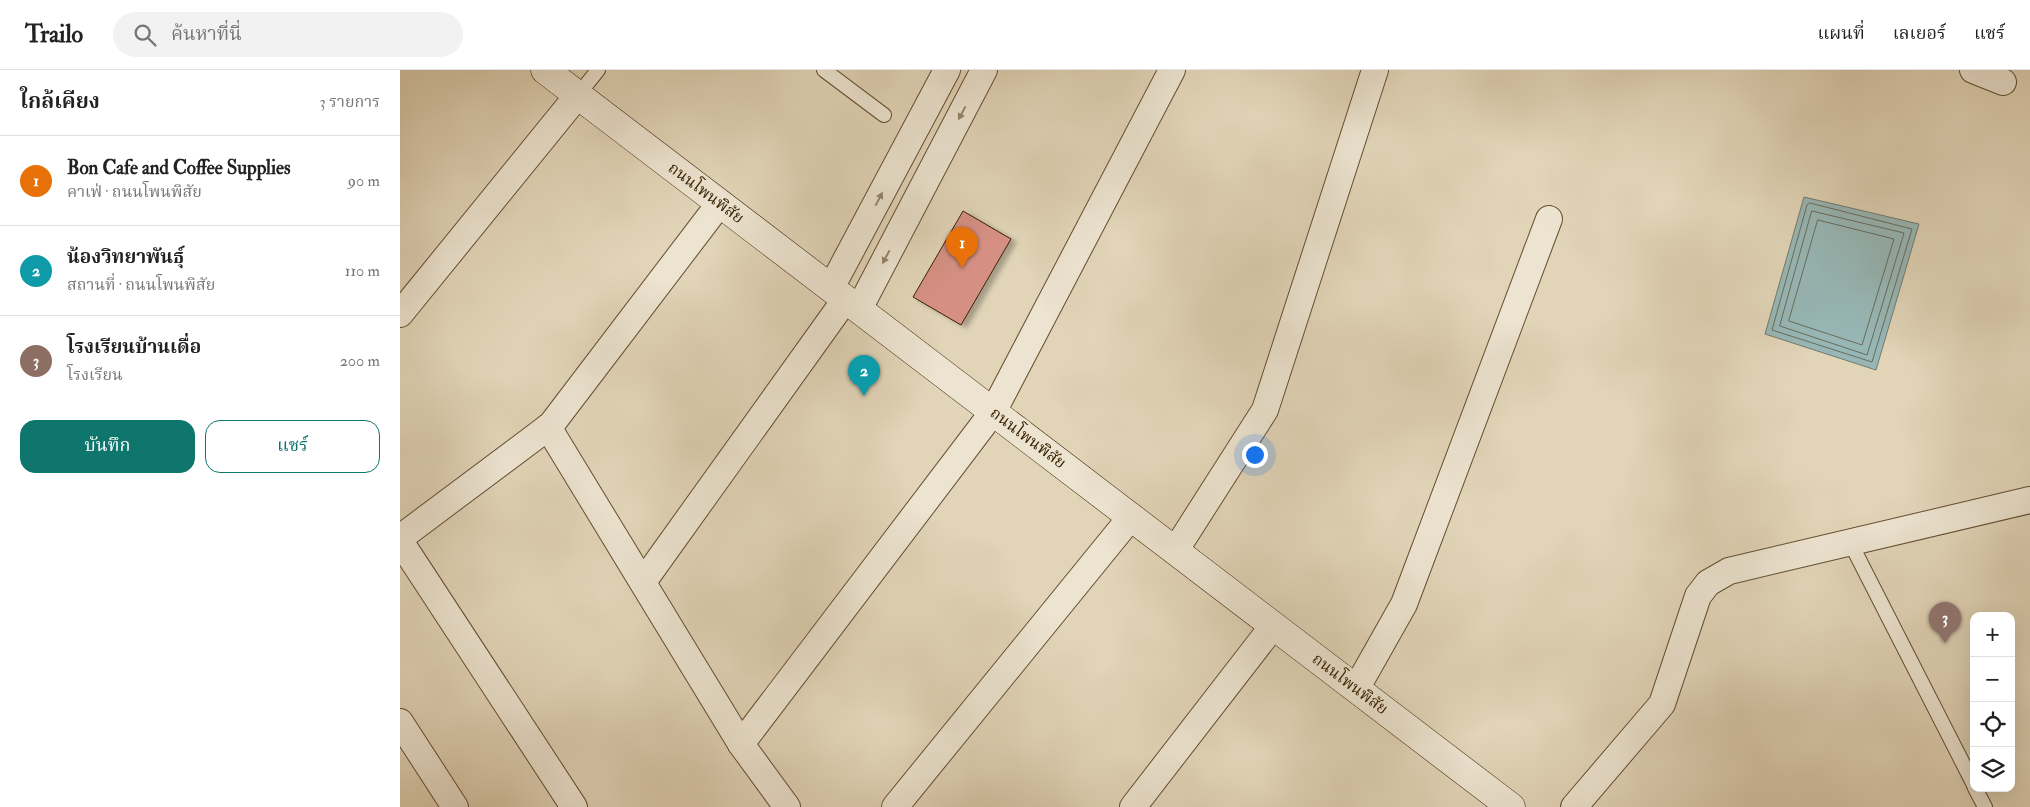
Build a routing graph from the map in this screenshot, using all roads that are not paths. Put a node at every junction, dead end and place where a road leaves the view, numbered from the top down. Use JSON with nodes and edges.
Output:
{"nodes":[{"id":1,"x":545,"y":70,"type":"edge"},
{"id":2,"x":598,"y":70,"type":"edge"},
{"id":3,"x":824,"y":70,"type":"edge"},
{"id":4,"x":947,"y":70,"type":"edge"},
{"id":5,"x":984,"y":70,"type":"edge"},
{"id":6,"x":1172,"y":70,"type":"edge"},
{"id":7,"x":1375,"y":70,"type":"edge"},
{"id":8,"x":1973,"y":70,"type":"edge"},
{"id":9,"x":2003,"y":82,"type":"dead end"},
{"id":10,"x":578,"y":95,"type":"junction"},
{"id":11,"x":884,"y":115,"type":"dead end"},
{"id":12,"x":906,"y":148,"type":"junction"},
{"id":13,"x":935,"y":164,"type":"junction"},
{"id":14,"x":720,"y":203,"type":"junction"},
{"id":15,"x":1549,"y":219,"type":"dead end"},
{"id":16,"x":845,"y":299,"type":"junction"},
{"id":17,"x":400,"y":314,"type":"edge"},
{"id":18,"x":993,"y":412,"type":"junction"},
{"id":19,"x":548,"y":427,"type":"junction"},
{"id":20,"x":2030,"y":500,"type":"edge"},
{"id":21,"x":1131,"y":518,"type":"junction"},
{"id":22,"x":400,"y":539,"type":"edge"},
{"id":23,"x":1850,"y":542,"type":"junction"},
{"id":24,"x":1175,"y":551,"type":"junction"},
{"id":25,"x":643,"y":582,"type":"junction"},
{"id":26,"x":1273,"y":626,"type":"junction"},
{"id":27,"x":1356,"y":689,"type":"junction"},
{"id":28,"x":400,"y":722,"type":"edge"},
{"id":29,"x":741,"y":744,"type":"junction"},
{"id":30,"x":1970,"y":779,"type":"edge"},
{"id":31,"x":1977,"y":792,"type":"edge"},
{"id":32,"x":455,"y":807,"type":"edge"},
{"id":33,"x":574,"y":807,"type":"edge"},
{"id":34,"x":788,"y":807,"type":"edge"},
{"id":35,"x":895,"y":807,"type":"edge"},
{"id":36,"x":1133,"y":807,"type":"edge"},
{"id":37,"x":1510,"y":807,"type":"edge"},
{"id":38,"x":1574,"y":807,"type":"edge"},
{"id":39,"x":1985,"y":807,"type":"edge"}],
"edges":[{"from":1,"to":10,"type":"street","name":"ถนนโพนพิสัย"},
{"from":2,"to":10,"type":"lane"},
{"from":3,"to":11,"type":"lane"},
{"from":4,"to":12,"type":"street"},
{"from":5,"to":13,"type":"street","one_way":true},
{"from":6,"to":18,"type":"street"},
{"from":7,"to":24,"type":"street"},
{"from":8,"to":9,"type":"street"},
{"from":10,"to":14,"type":"street","name":"ถนนโพนพิสัย"},
{"from":10,"to":17,"type":"street"},
{"from":12,"to":13,"type":"street"},
{"from":16,"to":12,"type":"street","one_way":true},
{"from":13,"to":16,"type":"street","one_way":true},
{"from":14,"to":16,"type":"street","name":"ถนนโพนพิสัย"},
{"from":14,"to":19,"type":"street"},
{"from":15,"to":27,"type":"street"},
{"from":16,"to":18,"type":"street","name":"ถนนโพนพิสัย"},
{"from":16,"to":25,"type":"street"},
{"from":18,"to":21,"type":"street","name":"ถนนโพนพิสัย"},
{"from":18,"to":29,"type":"street"},
{"from":19,"to":22,"type":"street"},
{"from":19,"to":25,"type":"street"},
{"from":20,"to":23,"type":"street"},
{"from":21,"to":24,"type":"street","name":"ถนนโพนพิสัย"},
{"from":21,"to":35,"type":"street"},
{"from":22,"to":33,"type":"street"},
{"from":23,"to":30,"type":"lane"},
{"from":23,"to":38,"type":"street"},
{"from":24,"to":26,"type":"street","name":"ถนนโพนพิสัย"},
{"from":25,"to":29,"type":"street"},
{"from":26,"to":27,"type":"street","name":"ถนนโพนพิสัย"},
{"from":26,"to":36,"type":"street"},
{"from":27,"to":37,"type":"street","name":"ถนนโพนพิสัย"},
{"from":28,"to":32,"type":"street"},
{"from":29,"to":34,"type":"street"},
{"from":31,"to":39,"type":"lane"}]}
